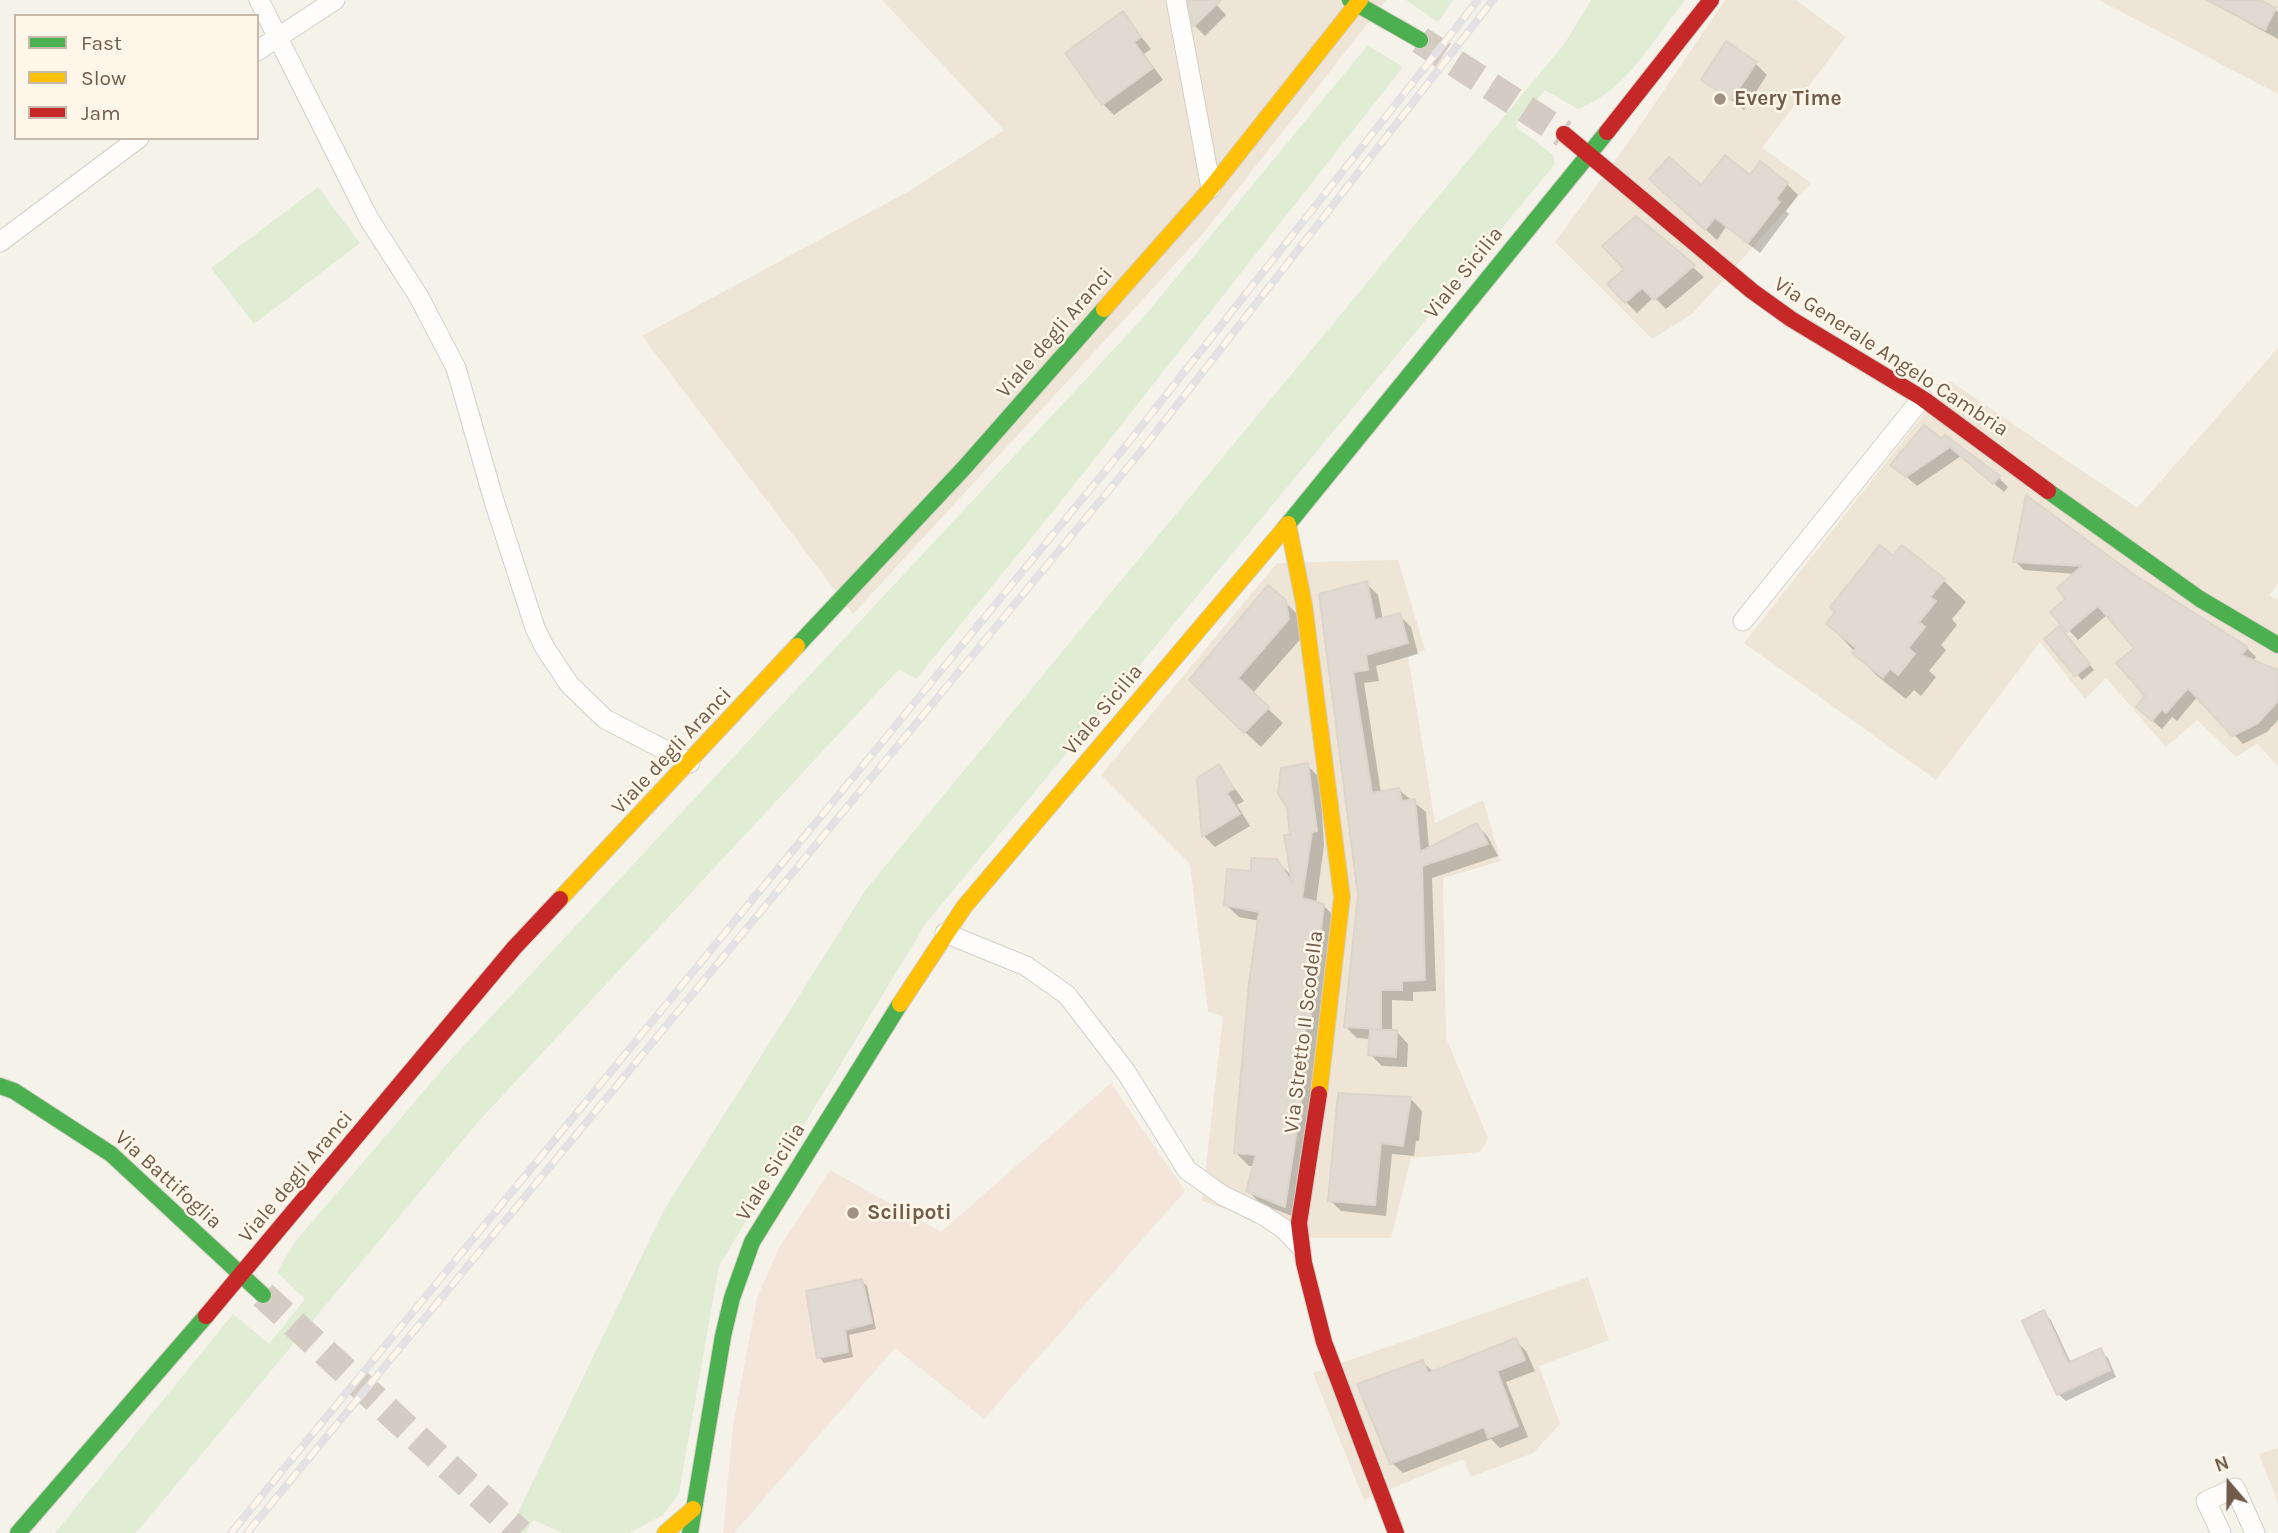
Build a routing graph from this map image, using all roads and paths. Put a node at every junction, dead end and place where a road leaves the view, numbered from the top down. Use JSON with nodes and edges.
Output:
{"nodes":[{"id":1,"x":258,"y":0,"type":"edge"},
{"id":2,"x":335,"y":0,"type":"edge"},
{"id":3,"x":1176,"y":0,"type":"edge"},
{"id":4,"x":1711,"y":0,"type":"edge"},
{"id":5,"x":1355,"y":1,"type":"edge"},
{"id":6,"x":278,"y":36,"type":"junction"},
{"id":7,"x":1420,"y":40,"type":"tunnel mouth"},
{"id":8,"x":259,"y":50,"type":"edge"},
{"id":9,"x":1564,"y":134,"type":"tunnel mouth"},
{"id":10,"x":135,"y":140,"type":"edge"},
{"id":11,"x":1590,"y":155,"type":"junction"},
{"id":12,"x":1211,"y":188,"type":"junction"},
{"id":13,"x":0,"y":242,"type":"edge"},
{"id":14,"x":1922,"y":398,"type":"junction"},
{"id":15,"x":1288,"y":524,"type":"junction"},
{"id":16,"x":1743,"y":621,"type":"dead end"},
{"id":17,"x":2278,"y":645,"type":"edge"},
{"id":18,"x":690,"y":763,"type":"junction"},
{"id":19,"x":945,"y":933,"type":"junction"},
{"id":20,"x":0,"y":1086,"type":"edge"},
{"id":21,"x":1301,"y":1247,"type":"junction"},
{"id":22,"x":242,"y":1275,"type":"junction"},
{"id":23,"x":263,"y":1295,"type":"tunnel mouth"},
{"id":24,"x":693,"y":1509,"type":"junction"},
{"id":25,"x":18,"y":1533,"type":"edge"},
{"id":26,"x":665,"y":1533,"type":"edge"},
{"id":27,"x":690,"y":1533,"type":"edge"},
{"id":28,"x":1396,"y":1533,"type":"edge"},
{"id":29,"x":2221,"y":1533,"type":"edge"},
{"id":30,"x":2255,"y":1533,"type":"edge"}],
"edges":[{"from":1,"to":6,"type":"street"},
{"from":2,"to":6,"type":"street"},
{"from":3,"to":12,"type":"street"},
{"from":4,"to":11,"type":"street","name":"Viale Sicilia"},
{"from":5,"to":7,"type":"street"},
{"from":5,"to":12,"type":"street","name":"Viale degli Aranci"},
{"from":6,"to":8,"type":"street"},
{"from":6,"to":18,"type":"street"},
{"from":9,"to":11,"type":"street","name":"Via Generale Angelo Cambria"},
{"from":10,"to":13,"type":"street"},
{"from":11,"to":14,"type":"street","name":"Via Generale Angelo Cambria"},
{"from":11,"to":15,"type":"street","name":"Viale Sicilia"},
{"from":12,"to":18,"type":"street","name":"Viale degli Aranci"},
{"from":14,"to":16,"type":"street"},
{"from":14,"to":17,"type":"street","name":"Via Generale Angelo Cambria"},
{"from":15,"to":19,"type":"street","name":"Viale Sicilia"},
{"from":15,"to":21,"type":"street","name":"Via Stretto II Scodella"},
{"from":18,"to":22,"type":"street","name":"Viale degli Aranci"},
{"from":19,"to":21,"type":"street"},
{"from":19,"to":24,"type":"street","name":"Viale Sicilia"},
{"from":20,"to":22,"type":"street","name":"Via Battifoglia"},
{"from":21,"to":28,"type":"street","name":"Via Stretto II Scodella"},
{"from":22,"to":23,"type":"street","name":"Via Battifoglia"},
{"from":22,"to":25,"type":"street","name":"Viale degli Aranci"},
{"from":24,"to":26,"type":"street"},
{"from":24,"to":27,"type":"street","name":"Viale Sicilia"},
{"from":29,"to":30,"type":"street"}]}
